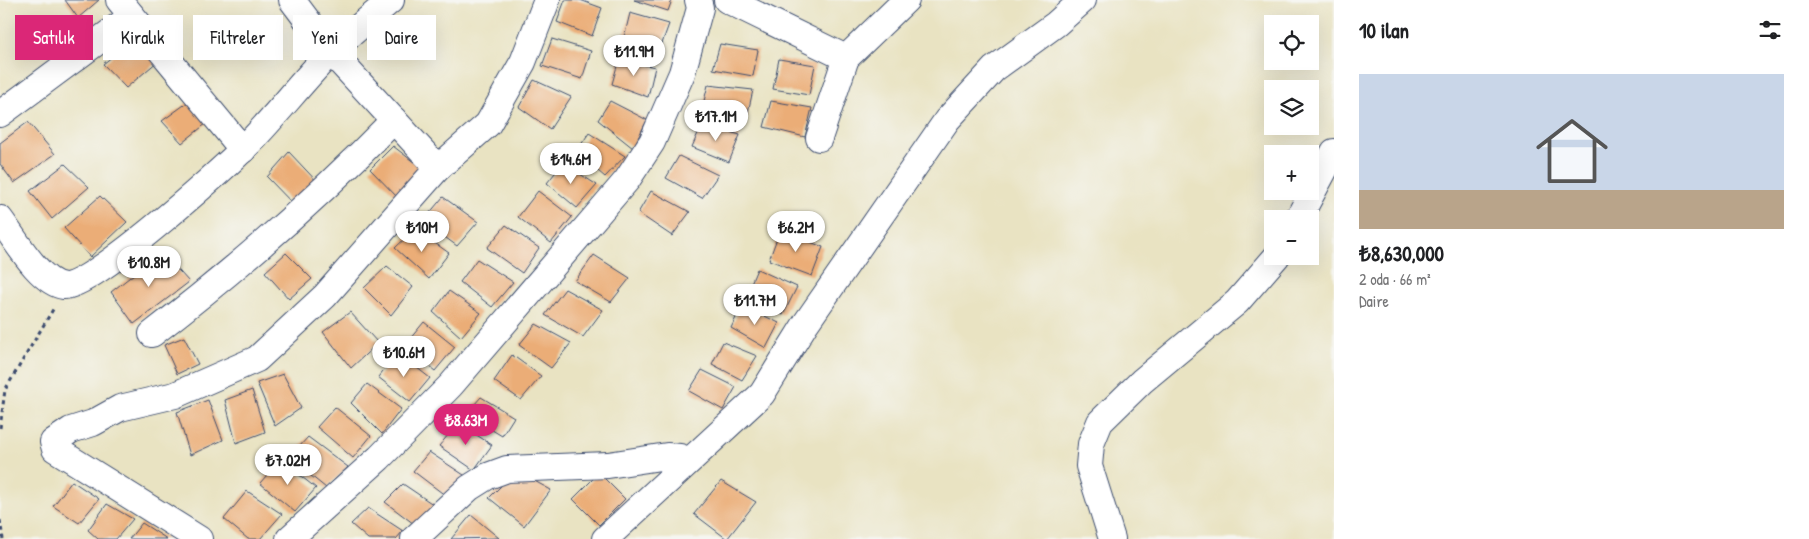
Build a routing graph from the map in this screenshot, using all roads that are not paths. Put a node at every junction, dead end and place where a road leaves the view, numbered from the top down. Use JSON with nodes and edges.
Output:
{"nodes":[{"id":1,"x":292,"y":0,"type":"edge"},
{"id":2,"x":391,"y":0,"type":"edge"},
{"id":3,"x":547,"y":0,"type":"edge"},
{"id":4,"x":698,"y":0,"type":"edge"},
{"id":5,"x":727,"y":0,"type":"edge"},
{"id":6,"x":906,"y":0,"type":"edge"},
{"id":7,"x":1083,"y":0,"type":"edge"},
{"id":8,"x":126,"y":8,"type":"edge"},
{"id":9,"x":303,"y":15,"type":"edge"},
{"id":10,"x":357,"y":29,"type":"edge"},
{"id":11,"x":846,"y":58,"type":"junction"},
{"id":12,"x":324,"y":60,"type":"edge"},
{"id":13,"x":338,"y":60,"type":"edge"},
{"id":14,"x":0,"y":114,"type":"edge"},
{"id":15,"x":394,"y":120,"type":"junction"},
{"id":16,"x":819,"y":138,"type":"dead end"},
{"id":17,"x":243,"y":150,"type":"junction"},
{"id":18,"x":1334,"y":152,"type":"edge"},
{"id":19,"x":438,"y":168,"type":"junction"},
{"id":20,"x":1303,"y":210,"type":"edge"},
{"id":21,"x":0,"y":219,"type":"edge"},
{"id":22,"x":1269,"y":265,"type":"edge"},
{"id":23,"x":152,"y":334,"type":"dead end"},
{"id":24,"x":688,"y":461,"type":"junction"},
{"id":25,"x":199,"y":539,"type":"edge"},
{"id":26,"x":289,"y":539,"type":"edge"},
{"id":27,"x":414,"y":539,"type":"edge"},
{"id":28,"x":605,"y":539,"type":"edge"},
{"id":29,"x":1112,"y":539,"type":"edge"}],
"edges":[{"from":1,"to":9,"type":"street"},
{"from":2,"to":10,"type":"street"},
{"from":3,"to":19,"type":"street"},
{"from":4,"to":26,"type":"street"},
{"from":5,"to":11,"type":"street"},
{"from":6,"to":11,"type":"street"},
{"from":7,"to":24,"type":"street"},
{"from":8,"to":14,"type":"street"},
{"from":8,"to":17,"type":"street"},
{"from":11,"to":16,"type":"street"},
{"from":12,"to":17,"type":"street"},
{"from":13,"to":15,"type":"street"},
{"from":15,"to":19,"type":"street"},
{"from":15,"to":23,"type":"street"},
{"from":17,"to":21,"type":"street"},
{"from":18,"to":20,"type":"street"},
{"from":19,"to":25,"type":"street"},
{"from":22,"to":29,"type":"street"},
{"from":24,"to":27,"type":"street"},
{"from":24,"to":28,"type":"street"}]}
